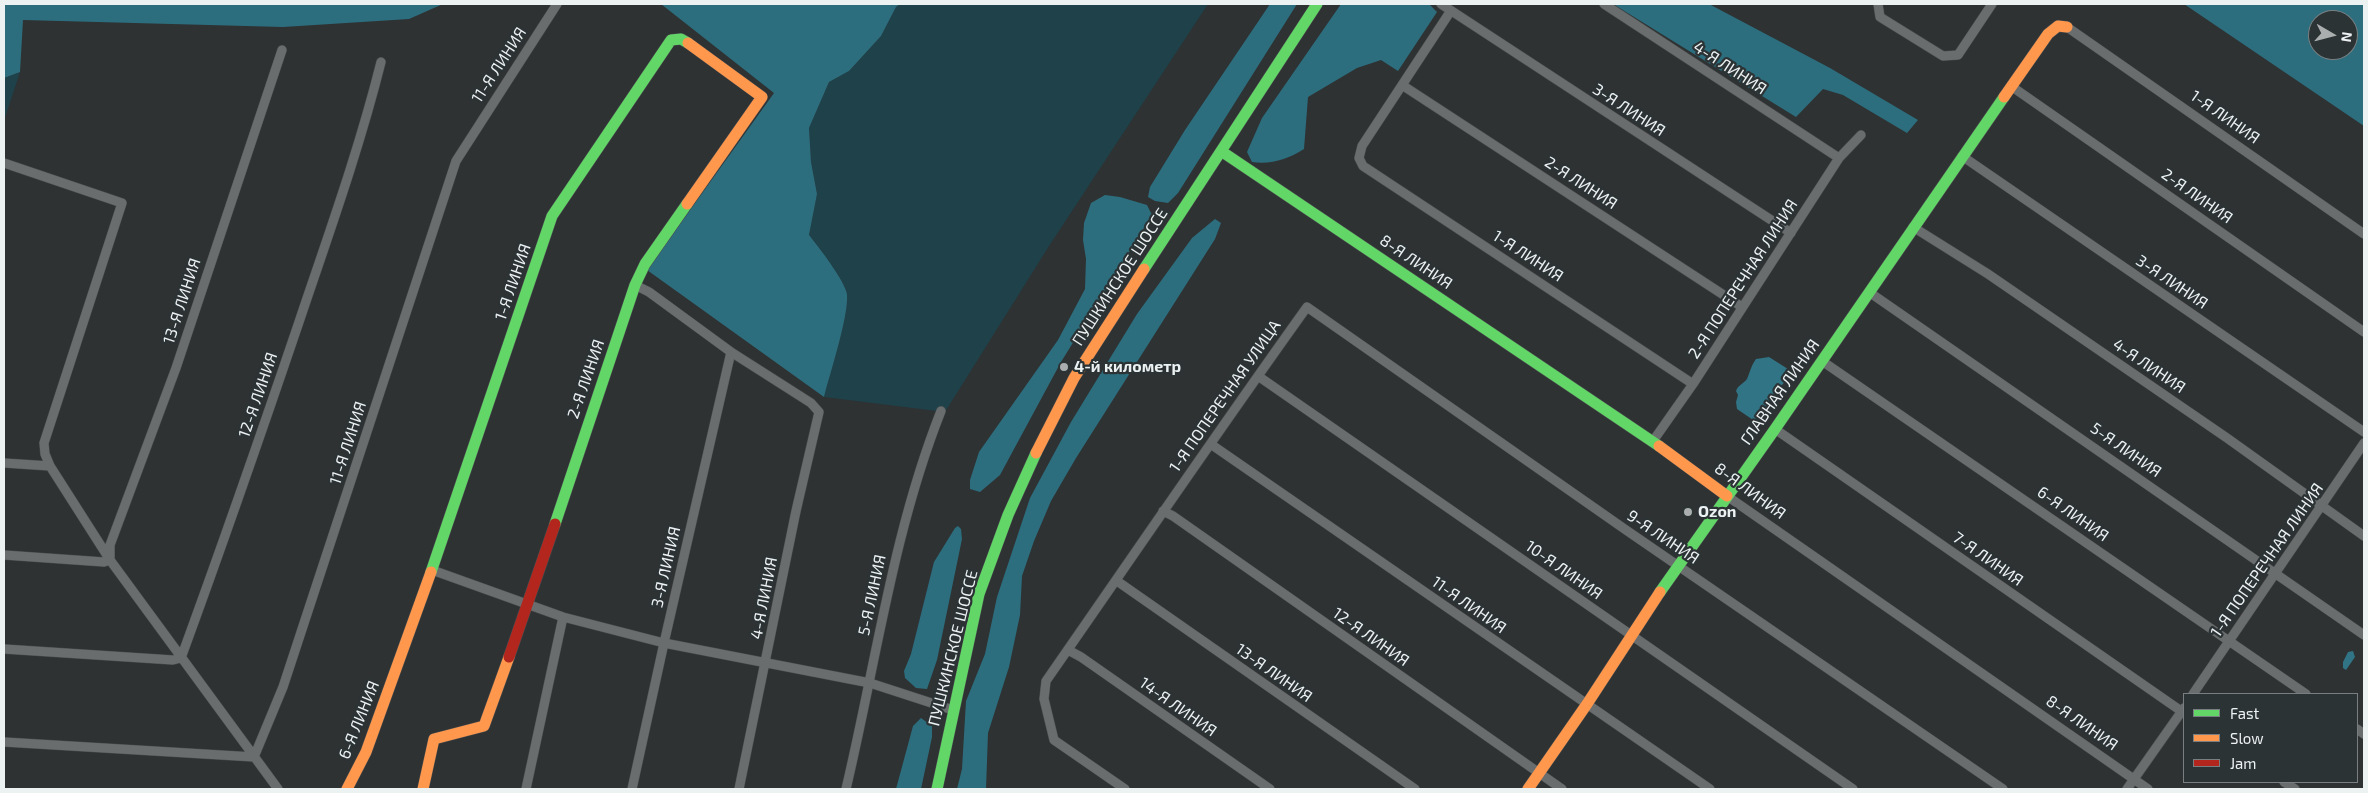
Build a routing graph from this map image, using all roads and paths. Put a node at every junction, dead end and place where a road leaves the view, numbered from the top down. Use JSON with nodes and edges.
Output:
{"nodes":[{"id":1,"x":557,"y":4,"type":"edge"},
{"id":2,"x":1317,"y":4,"type":"edge"},
{"id":3,"x":1441,"y":4,"type":"edge"},
{"id":4,"x":1604,"y":4,"type":"edge"},
{"id":5,"x":1878,"y":4,"type":"edge"},
{"id":6,"x":1992,"y":4,"type":"edge"},
{"id":7,"x":1450,"y":12,"type":"junction"},
{"id":8,"x":2067,"y":27,"type":"joint"},
{"id":9,"x":282,"y":50,"type":"dead end"},
{"id":10,"x":381,"y":62,"type":"dead end"},
{"id":11,"x":1402,"y":85,"type":"junction"},
{"id":12,"x":2011,"y":86,"type":"junction"},
{"id":13,"x":762,"y":97,"type":"joint"},
{"id":14,"x":1861,"y":134,"type":"dead end"},
{"id":15,"x":1221,"y":151,"type":"junction"},
{"id":16,"x":1962,"y":156,"type":"junction"},
{"id":17,"x":1839,"y":158,"type":"junction"},
{"id":18,"x":4,"y":163,"type":"edge"},
{"id":19,"x":1913,"y":227,"type":"junction"},
{"id":20,"x":1791,"y":233,"type":"junction"},
{"id":21,"x":2364,"y":234,"type":"edge"},
{"id":22,"x":635,"y":285,"type":"junction"},
{"id":23,"x":1869,"y":292,"type":"junction"},
{"id":24,"x":1307,"y":307,"type":"joint"},
{"id":25,"x":1742,"y":307,"type":"junction"},
{"id":26,"x":2364,"y":332,"type":"edge"},
{"id":27,"x":731,"y":352,"type":"junction"},
{"id":28,"x":1822,"y":361,"type":"junction"},
{"id":29,"x":1258,"y":376,"type":"junction"},
{"id":30,"x":1693,"y":384,"type":"junction"},
{"id":31,"x":941,"y":411,"type":"dead end"},
{"id":32,"x":1775,"y":429,"type":"junction"},
{"id":33,"x":2364,"y":432,"type":"edge"},
{"id":34,"x":1653,"y":440,"type":"junction"},
{"id":35,"x":2364,"y":443,"type":"edge"},
{"id":36,"x":1212,"y":445,"type":"junction"},
{"id":37,"x":4,"y":463,"type":"edge"},
{"id":38,"x":50,"y":466,"type":"junction"},
{"id":39,"x":1727,"y":496,"type":"junction"},
{"id":40,"x":2322,"y":507,"type":"junction"},
{"id":41,"x":1163,"y":511,"type":"junction"},
{"id":42,"x":2364,"y":536,"type":"edge"},
{"id":43,"x":4,"y":555,"type":"edge"},
{"id":44,"x":107,"y":561,"type":"junction"},
{"id":45,"x":1677,"y":565,"type":"junction"},
{"id":46,"x":432,"y":570,"type":"junction"},
{"id":47,"x":2276,"y":574,"type":"junction"},
{"id":48,"x":1117,"y":581,"type":"junction"},
{"id":49,"x":528,"y":605,"type":"junction"},
{"id":50,"x":563,"y":617,"type":"junction"},
{"id":51,"x":1631,"y":635,"type":"junction"},
{"id":52,"x":2364,"y":635,"type":"edge"},
{"id":53,"x":2228,"y":641,"type":"junction"},
{"id":54,"x":664,"y":643,"type":"junction"},
{"id":55,"x":4,"y":649,"type":"edge"},
{"id":56,"x":1068,"y":650,"type":"junction"},
{"id":57,"x":181,"y":658,"type":"junction"},
{"id":58,"x":399,"y":662,"type":"joint"},
{"id":59,"x":765,"y":664,"type":"junction"},
{"id":60,"x":870,"y":683,"type":"junction"},
{"id":61,"x":2194,"y":693,"type":"edge"},
{"id":62,"x":2305,"y":693,"type":"edge"},
{"id":63,"x":1587,"y":704,"type":"junction"},
{"id":64,"x":953,"y":710,"type":"junction"},
{"id":65,"x":2183,"y":710,"type":"edge"},
{"id":66,"x":2183,"y":712,"type":"edge"},
{"id":67,"x":4,"y":742,"type":"edge"},
{"id":68,"x":254,"y":757,"type":"junction"},
{"id":69,"x":1539,"y":773,"type":"junction"},
{"id":70,"x":2134,"y":780,"type":"junction"},
{"id":71,"x":278,"y":789,"type":"edge"},
{"id":72,"x":347,"y":789,"type":"edge"},
{"id":73,"x":423,"y":789,"type":"edge"},
{"id":74,"x":526,"y":789,"type":"edge"},
{"id":75,"x":632,"y":789,"type":"edge"},
{"id":76,"x":739,"y":789,"type":"edge"},
{"id":77,"x":846,"y":789,"type":"edge"},
{"id":78,"x":937,"y":789,"type":"edge"},
{"id":79,"x":1125,"y":789,"type":"edge"},
{"id":80,"x":1270,"y":789,"type":"edge"},
{"id":81,"x":1415,"y":789,"type":"edge"},
{"id":82,"x":1528,"y":789,"type":"edge"},
{"id":83,"x":1562,"y":789,"type":"edge"},
{"id":84,"x":1710,"y":789,"type":"edge"},
{"id":85,"x":1853,"y":789,"type":"edge"},
{"id":86,"x":2003,"y":789,"type":"edge"},
{"id":87,"x":2127,"y":789,"type":"edge"},
{"id":88,"x":2148,"y":789,"type":"edge"}],
"edges":[{"from":1,"to":68,"type":"street","name":"11-Я ЛИНИЯ"},
{"from":2,"to":15,"type":"street","name":"ПУШКИНСКОЕ ШОССЕ"},
{"from":3,"to":7,"type":"street","name":"3-Я ЛИНИЯ"},
{"from":4,"to":17,"type":"street","name":"4-Я ЛИНИЯ"},
{"from":5,"to":6,"type":"street"},
{"from":7,"to":11,"type":"street"},
{"from":7,"to":20,"type":"street","name":"3-Я ЛИНИЯ"},
{"from":8,"to":12,"type":"street","name":"ГЛАВНАЯ ЛИНИЯ"},
{"from":8,"to":21,"type":"street","name":"1-Я ЛИНИЯ"},
{"from":9,"to":44,"type":"street","name":"13-Я ЛИНИЯ"},
{"from":10,"to":57,"type":"street","name":"12-Я ЛИНИЯ"},
{"from":11,"to":25,"type":"street","name":"2-Я ЛИНИЯ"},
{"from":11,"to":30,"type":"street","name":"1-Я ЛИНИЯ"},
{"from":12,"to":16,"type":"street","name":"ГЛАВНАЯ ЛИНИЯ"},
{"from":12,"to":26,"type":"street","name":"2-Я ЛИНИЯ"},
{"from":13,"to":22,"type":"street","name":"2-Я ЛИНИЯ"},
{"from":13,"to":46,"type":"street","name":"1-Я ЛИНИЯ"},
{"from":14,"to":17,"type":"street","name":"2-Я ПОПЕРЕЧНАЯ ЛИНИЯ"},
{"from":15,"to":34,"type":"street","name":"8-Я ЛИНИЯ"},
{"from":15,"to":64,"type":"street","name":"ПУШКИНСКОЕ ШОССЕ"},
{"from":16,"to":19,"type":"street","name":"ГЛАВНАЯ ЛИНИЯ"},
{"from":16,"to":33,"type":"street","name":"3-Я ЛИНИЯ"},
{"from":17,"to":20,"type":"street","name":"2-Я ПОПЕРЕЧНАЯ ЛИНИЯ"},
{"from":18,"to":38,"type":"street"},
{"from":19,"to":23,"type":"street","name":"ГЛАВНАЯ ЛИНИЯ"},
{"from":19,"to":40,"type":"street","name":"4-Я ЛИНИЯ"},
{"from":20,"to":25,"type":"street","name":"2-Я ПОПЕРЕЧНАЯ ЛИНИЯ"},
{"from":22,"to":27,"type":"street"},
{"from":22,"to":49,"type":"street","name":"2-Я ЛИНИЯ"},
{"from":23,"to":28,"type":"street","name":"ГЛАВНАЯ ЛИНИЯ"},
{"from":23,"to":47,"type":"street","name":"5-Я ЛИНИЯ"},
{"from":24,"to":29,"type":"street","name":"1-Я ПОПЕРЕЧНАЯ УЛИЦА"},
{"from":24,"to":45,"type":"street","name":"9-Я ЛИНИЯ"},
{"from":25,"to":30,"type":"street","name":"2-Я ПОПЕРЕЧНАЯ ЛИНИЯ"},
{"from":27,"to":54,"type":"street","name":"3-Я ЛИНИЯ"},
{"from":27,"to":59,"type":"street","name":"4-Я ЛИНИЯ"},
{"from":28,"to":32,"type":"street","name":"ГЛАВНАЯ ЛИНИЯ"},
{"from":28,"to":53,"type":"street","name":"6-Я ЛИНИЯ"},
{"from":29,"to":36,"type":"street","name":"1-Я ПОПЕРЕЧНАЯ УЛИЦА"},
{"from":29,"to":51,"type":"street","name":"10-Я ЛИНИЯ"},
{"from":30,"to":34,"type":"street","name":"2-Я ПОПЕРЕЧНАЯ ЛИНИЯ"},
{"from":31,"to":60,"type":"street","name":"5-Я ЛИНИЯ"},
{"from":32,"to":39,"type":"street","name":"ГЛАВНАЯ ЛИНИЯ"},
{"from":32,"to":65,"type":"street","name":"7-Я ЛИНИЯ"},
{"from":34,"to":39,"type":"street","name":"8-Я ЛИНИЯ"},
{"from":35,"to":40,"type":"street","name":"1-Я ПОПЕРЕЧНАЯ ЛИНИЯ"},
{"from":36,"to":41,"type":"street","name":"1-Я ПОПЕРЕЧНАЯ УЛИЦА"},
{"from":36,"to":63,"type":"street","name":"11-Я ЛИНИЯ"},
{"from":37,"to":38,"type":"street"},
{"from":38,"to":44,"type":"street"},
{"from":39,"to":45,"type":"street","name":"ГЛАВНАЯ ЛИНИЯ"},
{"from":39,"to":70,"type":"street","name":"8-Я ЛИНИЯ"},
{"from":40,"to":42,"type":"street","name":"4-Я ЛИНИЯ"},
{"from":40,"to":47,"type":"street","name":"1-Я ПОПЕРЕЧНАЯ ЛИНИЯ"},
{"from":41,"to":48,"type":"street","name":"1-Я ПОПЕРЕЧНАЯ УЛИЦА"},
{"from":41,"to":69,"type":"street","name":"12-Я ЛИНИЯ"},
{"from":43,"to":44,"type":"street"},
{"from":44,"to":57,"type":"street"},
{"from":45,"to":51,"type":"street","name":"ГЛАВНАЯ ЛИНИЯ"},
{"from":45,"to":86,"type":"street","name":"9-Я ЛИНИЯ"},
{"from":46,"to":49,"type":"street"},
{"from":46,"to":58,"type":"street","name":"1-Я ЛИНИЯ"},
{"from":47,"to":52,"type":"street","name":"5-Я ЛИНИЯ"},
{"from":47,"to":53,"type":"street","name":"1-Я ПОПЕРЕЧНАЯ ЛИНИЯ"},
{"from":48,"to":56,"type":"street","name":"1-Я ПОПЕРЕЧНАЯ УЛИЦА"},
{"from":48,"to":81,"type":"street","name":"13-Я ЛИНИЯ"},
{"from":49,"to":50,"type":"street"},
{"from":49,"to":73,"type":"street","name":"2-Я ЛИНИЯ"},
{"from":50,"to":54,"type":"street"},
{"from":50,"to":74,"type":"street"},
{"from":51,"to":63,"type":"street","name":"ГЛАВНАЯ ЛИНИЯ"},
{"from":51,"to":85,"type":"street","name":"10-Я ЛИНИЯ"},
{"from":53,"to":61,"type":"street","name":"1-Я ПОПЕРЕЧНАЯ ЛИНИЯ"},
{"from":53,"to":62,"type":"street","name":"6-Я ЛИНИЯ"},
{"from":54,"to":59,"type":"street"},
{"from":54,"to":75,"type":"street","name":"3-Я ЛИНИЯ"},
{"from":55,"to":57,"type":"street"},
{"from":56,"to":79,"type":"street","name":"1-Я ПОПЕРЕЧНАЯ УЛИЦА"},
{"from":56,"to":80,"type":"street","name":"14-Я ЛИНИЯ"},
{"from":57,"to":68,"type":"street"},
{"from":58,"to":72,"type":"street","name":"6-Я ЛИНИЯ"},
{"from":59,"to":60,"type":"street"},
{"from":59,"to":76,"type":"street","name":"4-Я ЛИНИЯ"},
{"from":60,"to":64,"type":"street"},
{"from":60,"to":77,"type":"street","name":"5-Я ЛИНИЯ"},
{"from":63,"to":69,"type":"street","name":"ГЛАВНАЯ ЛИНИЯ"},
{"from":63,"to":84,"type":"street","name":"11-Я ЛИНИЯ"},
{"from":64,"to":78,"type":"street","name":"ПУШКИНСКОЕ ШОССЕ"},
{"from":66,"to":70,"type":"street"},
{"from":67,"to":68,"type":"street"},
{"from":68,"to":71,"type":"street"},
{"from":69,"to":82,"type":"street","name":"ГЛАВНАЯ ЛИНИЯ"},
{"from":69,"to":83,"type":"street","name":"12-Я ЛИНИЯ"},
{"from":70,"to":87,"type":"street"},
{"from":70,"to":88,"type":"street","name":"8-Я ЛИНИЯ"}]}
